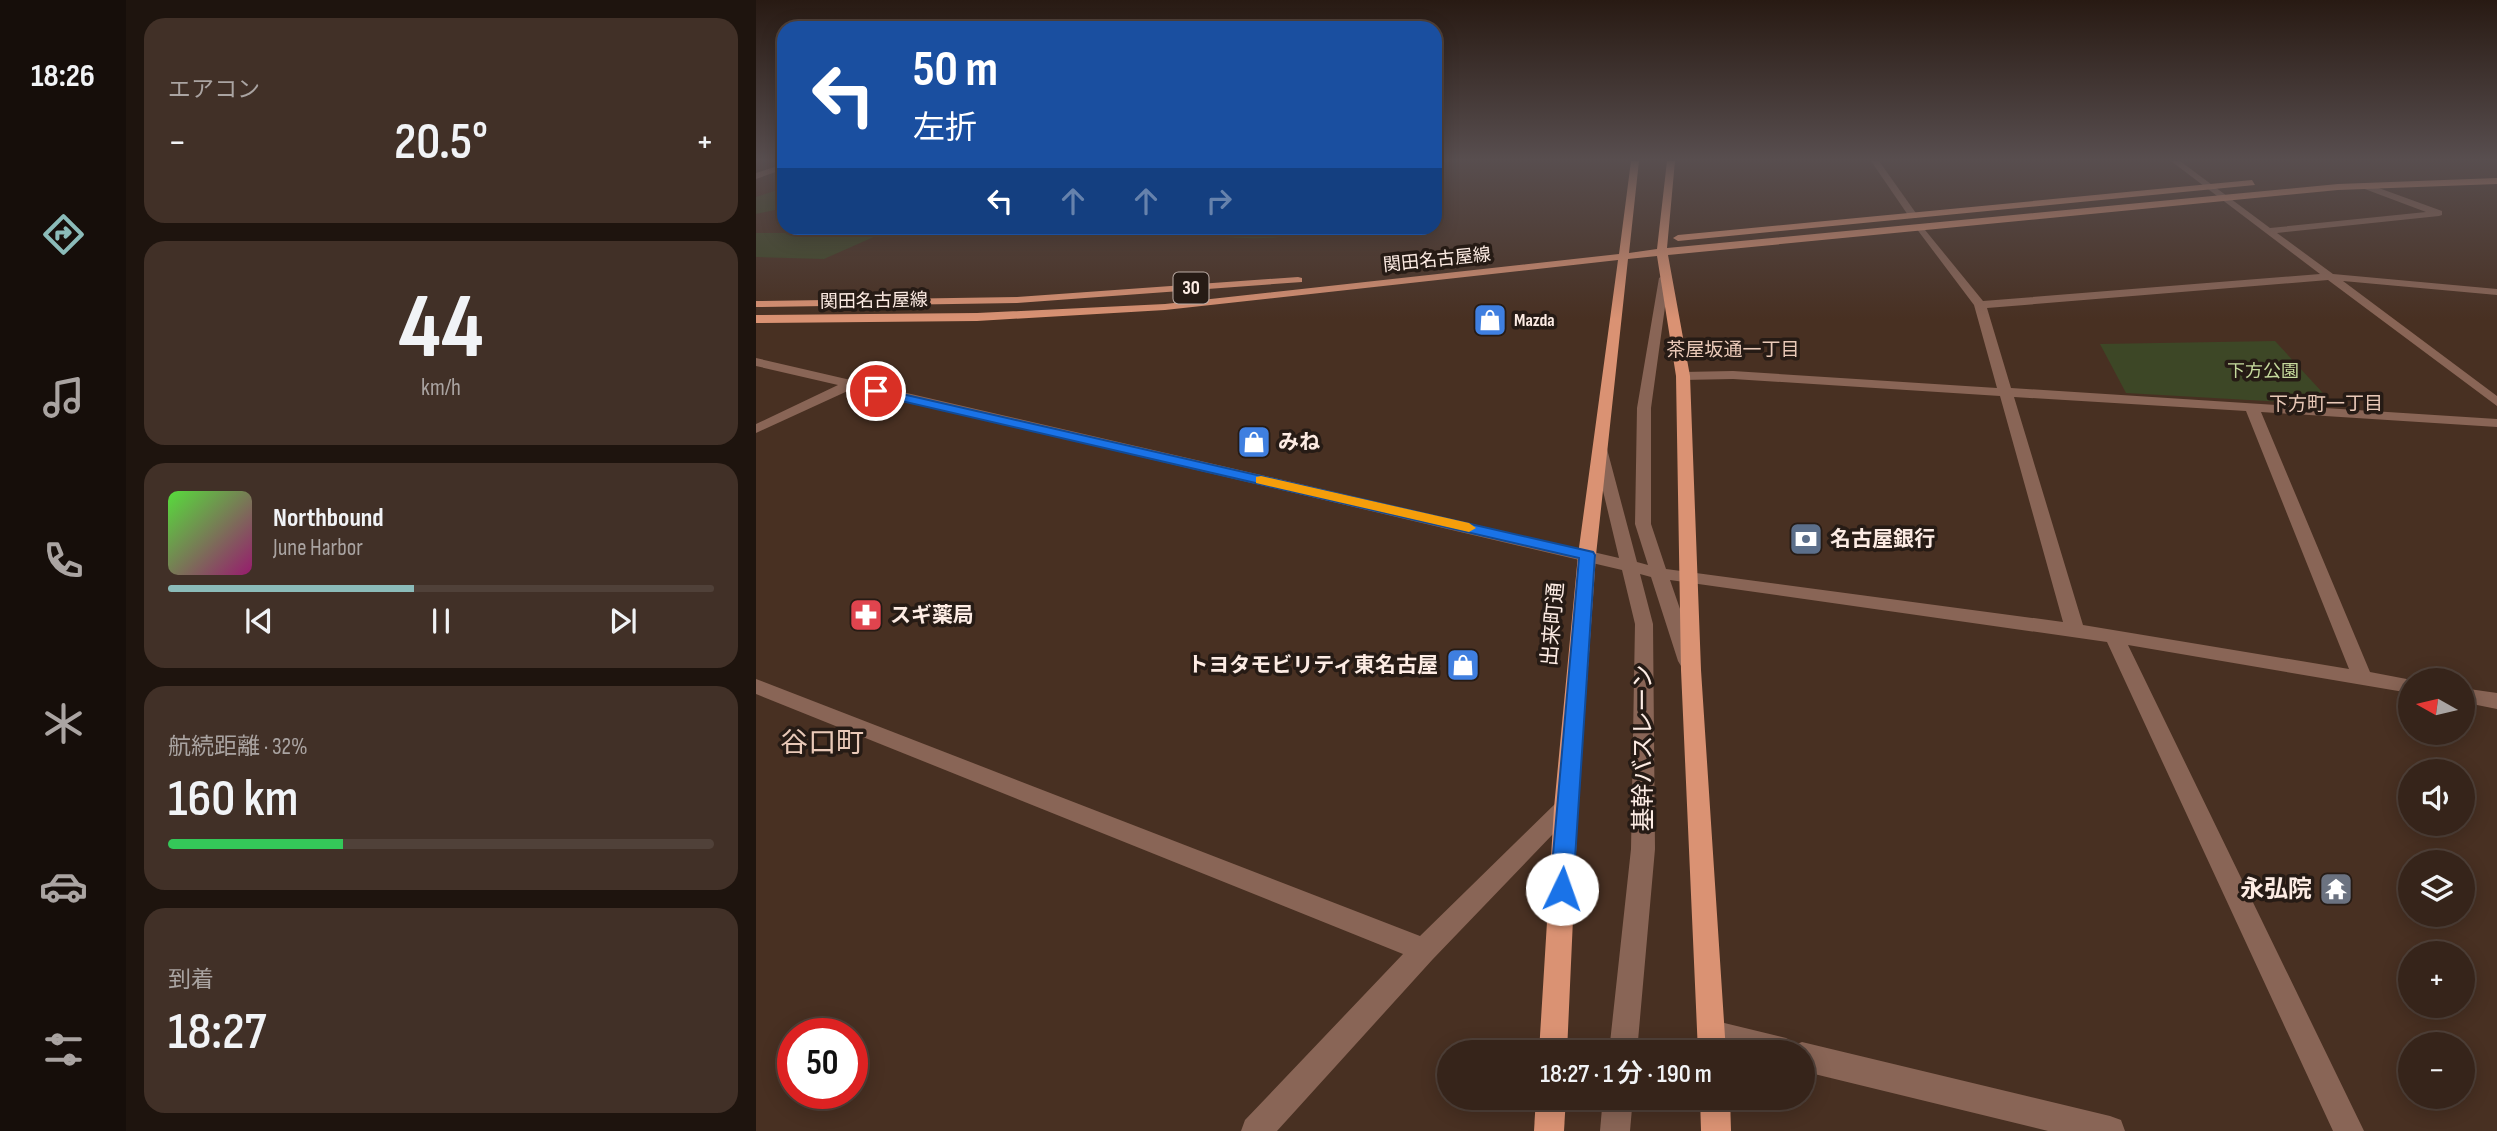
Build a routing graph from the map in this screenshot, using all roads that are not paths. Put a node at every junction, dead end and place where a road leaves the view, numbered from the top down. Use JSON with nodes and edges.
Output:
{"nodes":[{"id":1,"x":1628,"y":214,"type":"edge"},
{"id":2,"x":1666,"y":214,"type":"edge"},
{"id":3,"x":1936,"y":214,"type":"edge"},
{"id":4,"x":2064,"y":214,"type":"edge"},
{"id":5,"x":2244,"y":214,"type":"edge"},
{"id":6,"x":2432,"y":214,"type":"edge"},
{"id":7,"x":1913,"y":216,"type":"joint"},
{"id":8,"x":1921,"y":228,"type":"junction"},
{"id":9,"x":2267,"y":231,"type":"junction"},
{"id":10,"x":1664,"y":240,"type":"junction"},
{"id":11,"x":1623,"y":251,"type":"junction"},
{"id":12,"x":1662,"y":252,"type":"junction"},
{"id":13,"x":2329,"y":277,"type":"junction"},
{"id":14,"x":1664,"y":278,"type":"junction"},
{"id":15,"x":2497,"y":292,"type":"edge"},
{"id":16,"x":756,"y":303,"type":"edge"},
{"id":17,"x":1980,"y":305,"type":"junction"},
{"id":18,"x":756,"y":319,"type":"edge"},
{"id":19,"x":756,"y":362,"type":"edge"},
{"id":20,"x":1683,"y":376,"type":"junction"},
{"id":21,"x":849,"y":385,"type":"junction"},
{"id":22,"x":2005,"y":394,"type":"junction"},
{"id":23,"x":2497,"y":402,"type":"edge"},
{"id":24,"x":2252,"y":408,"type":"junction"},
{"id":25,"x":2497,"y":423,"type":"edge"},
{"id":26,"x":756,"y":429,"type":"edge"},
{"id":27,"x":1600,"y":449,"type":"junction"},
{"id":28,"x":1587,"y":555,"type":"junction"},
{"id":29,"x":1631,"y":566,"type":"junction"},
{"id":30,"x":1659,"y":573,"type":"junction"},
{"id":31,"x":1691,"y":578,"type":"junction"},
{"id":32,"x":2075,"y":630,"type":"junction"},
{"id":33,"x":2115,"y":638,"type":"junction"},
{"id":34,"x":1691,"y":670,"type":"junction"},
{"id":35,"x":2362,"y":677,"type":"junction"},
{"id":36,"x":2398,"y":684,"type":"edge"},
{"id":37,"x":756,"y":686,"type":"edge"},
{"id":38,"x":2475,"y":697,"type":"edge"},
{"id":39,"x":2497,"y":701,"type":"edge"},
{"id":40,"x":1566,"y":808,"type":"junction"},
{"id":41,"x":1424,"y":950,"type":"junction"},
{"id":42,"x":1554,"y":1040,"type":"edge"},
{"id":43,"x":1624,"y":1040,"type":"edge"},
{"id":44,"x":1712,"y":1040,"type":"edge"},
{"id":45,"x":1815,"y":1059,"type":"edge"},
{"id":46,"x":1550,"y":1110,"type":"edge"},
{"id":47,"x":1617,"y":1110,"type":"edge"},
{"id":48,"x":1715,"y":1110,"type":"edge"},
{"id":49,"x":1256,"y":1131,"type":"edge"},
{"id":50,"x":1549,"y":1131,"type":"edge"},
{"id":51,"x":1615,"y":1131,"type":"edge"},
{"id":52,"x":1716,"y":1131,"type":"edge"},
{"id":53,"x":2110,"y":1131,"type":"edge"},
{"id":54,"x":2349,"y":1131,"type":"edge"}],
"edges":[{"from":1,"to":11,"type":"main road","name":"出来町通"},
{"from":2,"to":10,"type":"main road"},
{"from":3,"to":7,"type":"main road","name":"関田名古屋線","number":"30"},
{"from":4,"to":8,"type":"main road","name":"関田名古屋線","number":"30"},
{"from":5,"to":9,"type":"street"},
{"from":6,"to":9,"type":"street"},
{"from":7,"to":10,"type":"main road","name":"関田名古屋線","number":"30"},
{"from":8,"to":12,"type":"main road","name":"関田名古屋線","number":"30"},
{"from":8,"to":17,"type":"street"},
{"from":9,"to":13,"type":"street"},
{"from":10,"to":11,"type":"main road","name":"関田名古屋線","number":"30"},
{"from":10,"to":12,"type":"main road"},
{"from":11,"to":12,"type":"main road","name":"関田名古屋線","number":"30"},
{"from":11,"to":16,"type":"main road","name":"関田名古屋線","number":"30"},
{"from":11,"to":18,"type":"main road","name":"関田名古屋線","number":"30"},
{"from":11,"to":27,"type":"main road","name":"出来町通"},
{"from":12,"to":14,"type":"main road"},
{"from":13,"to":15,"type":"street"},
{"from":13,"to":17,"type":"street"},
{"from":13,"to":23,"type":"street"},
{"from":14,"to":20,"type":"main road"},
{"from":14,"to":30,"type":"street","name":"基幹バスレーン"},
{"from":17,"to":22,"type":"street"},
{"from":19,"to":21,"type":"street"},
{"from":20,"to":22,"type":"street"},
{"from":20,"to":31,"type":"main road"},
{"from":21,"to":26,"type":"street"},
{"from":21,"to":28,"type":"street"},
{"from":22,"to":24,"type":"street"},
{"from":22,"to":32,"type":"street"},
{"from":24,"to":25,"type":"street"},
{"from":24,"to":35,"type":"street"},
{"from":27,"to":28,"type":"main road","name":"出来町通"},
{"from":27,"to":29,"type":"street","name":"基幹バスレーン"},
{"from":28,"to":29,"type":"street"},
{"from":28,"to":40,"type":"main road","name":"出来町通"},
{"from":29,"to":30,"type":"street"},
{"from":29,"to":43,"type":"street","name":"基幹バスレーン"},
{"from":30,"to":31,"type":"street"},
{"from":30,"to":34,"type":"street","name":"基幹バスレーン"},
{"from":31,"to":32,"type":"street"},
{"from":31,"to":34,"type":"main road"},
{"from":32,"to":33,"type":"street"},
{"from":33,"to":35,"type":"street"},
{"from":33,"to":54,"type":"street"},
{"from":34,"to":44,"type":"main road"},
{"from":35,"to":36,"type":"street"},
{"from":37,"to":41,"type":"street"},
{"from":38,"to":39,"type":"street"},
{"from":40,"to":41,"type":"street"},
{"from":40,"to":42,"type":"main road","name":"出来町通"},
{"from":41,"to":49,"type":"street"},
{"from":45,"to":53,"type":"street"},
{"from":46,"to":50,"type":"main road"},
{"from":47,"to":51,"type":"street"},
{"from":48,"to":52,"type":"main road"}]}
